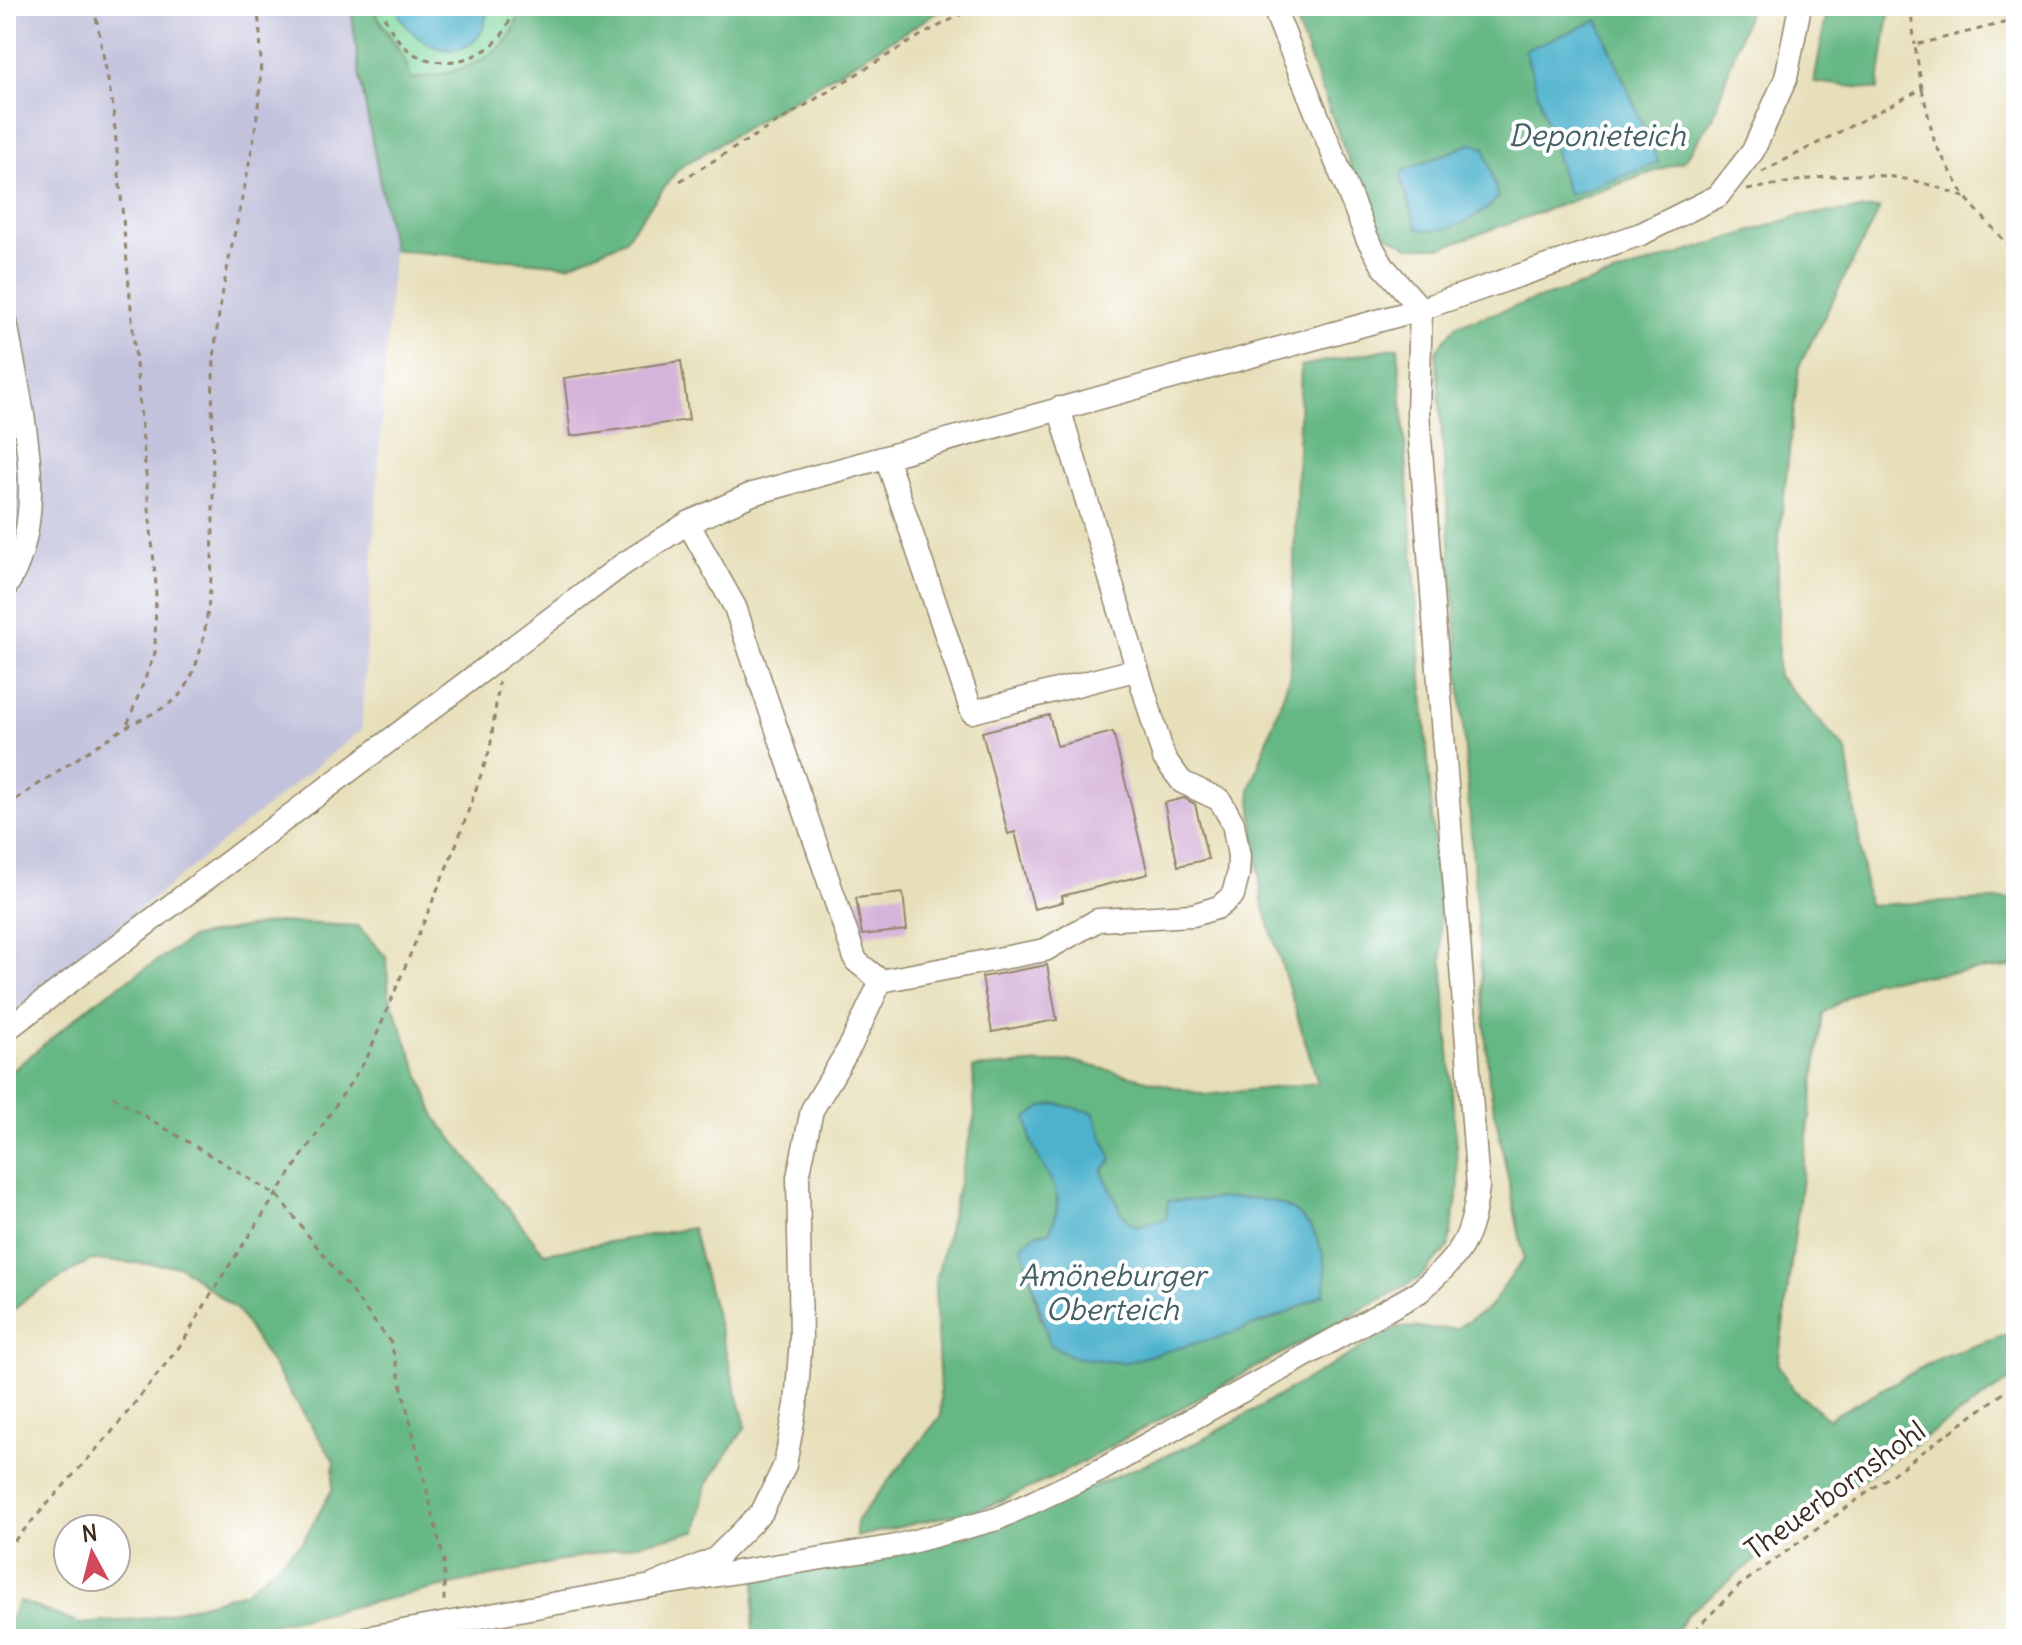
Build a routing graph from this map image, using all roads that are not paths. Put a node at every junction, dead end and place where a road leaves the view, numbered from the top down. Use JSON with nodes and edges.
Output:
{"nodes":[{"id":1,"x":1273,"y":6,"type":"edge"},
{"id":2,"x":1800,"y":6,"type":"edge"},
{"id":3,"x":1421,"y":309,"type":"junction"},
{"id":4,"x":6,"y":321,"type":"edge"},
{"id":5,"x":1059,"y":408,"type":"junction"},
{"id":6,"x":886,"y":457,"type":"junction"},
{"id":7,"x":688,"y":523,"type":"junction"},
{"id":8,"x":6,"y":587,"type":"edge"},
{"id":9,"x":1135,"y":670,"type":"junction"},
{"id":10,"x":881,"y":981,"type":"junction"},
{"id":11,"x":6,"y":1030,"type":"edge"},
{"id":12,"x":651,"y":1586,"type":"junction"},
{"id":13,"x":359,"y":1639,"type":"edge"}],
"edges":[{"from":1,"to":3,"type":"lane"},
{"from":2,"to":3,"type":"lane"},
{"from":3,"to":5,"type":"lane"},
{"from":3,"to":12,"type":"lane"},
{"from":4,"to":8,"type":"lane"},
{"from":5,"to":6,"type":"lane"},
{"from":5,"to":9,"type":"lane"},
{"from":6,"to":7,"type":"lane"},
{"from":6,"to":9,"type":"lane"},
{"from":7,"to":10,"type":"lane"},
{"from":7,"to":11,"type":"lane"},
{"from":9,"to":10,"type":"lane"},
{"from":10,"to":12,"type":"lane"},
{"from":12,"to":13,"type":"lane"}]}
